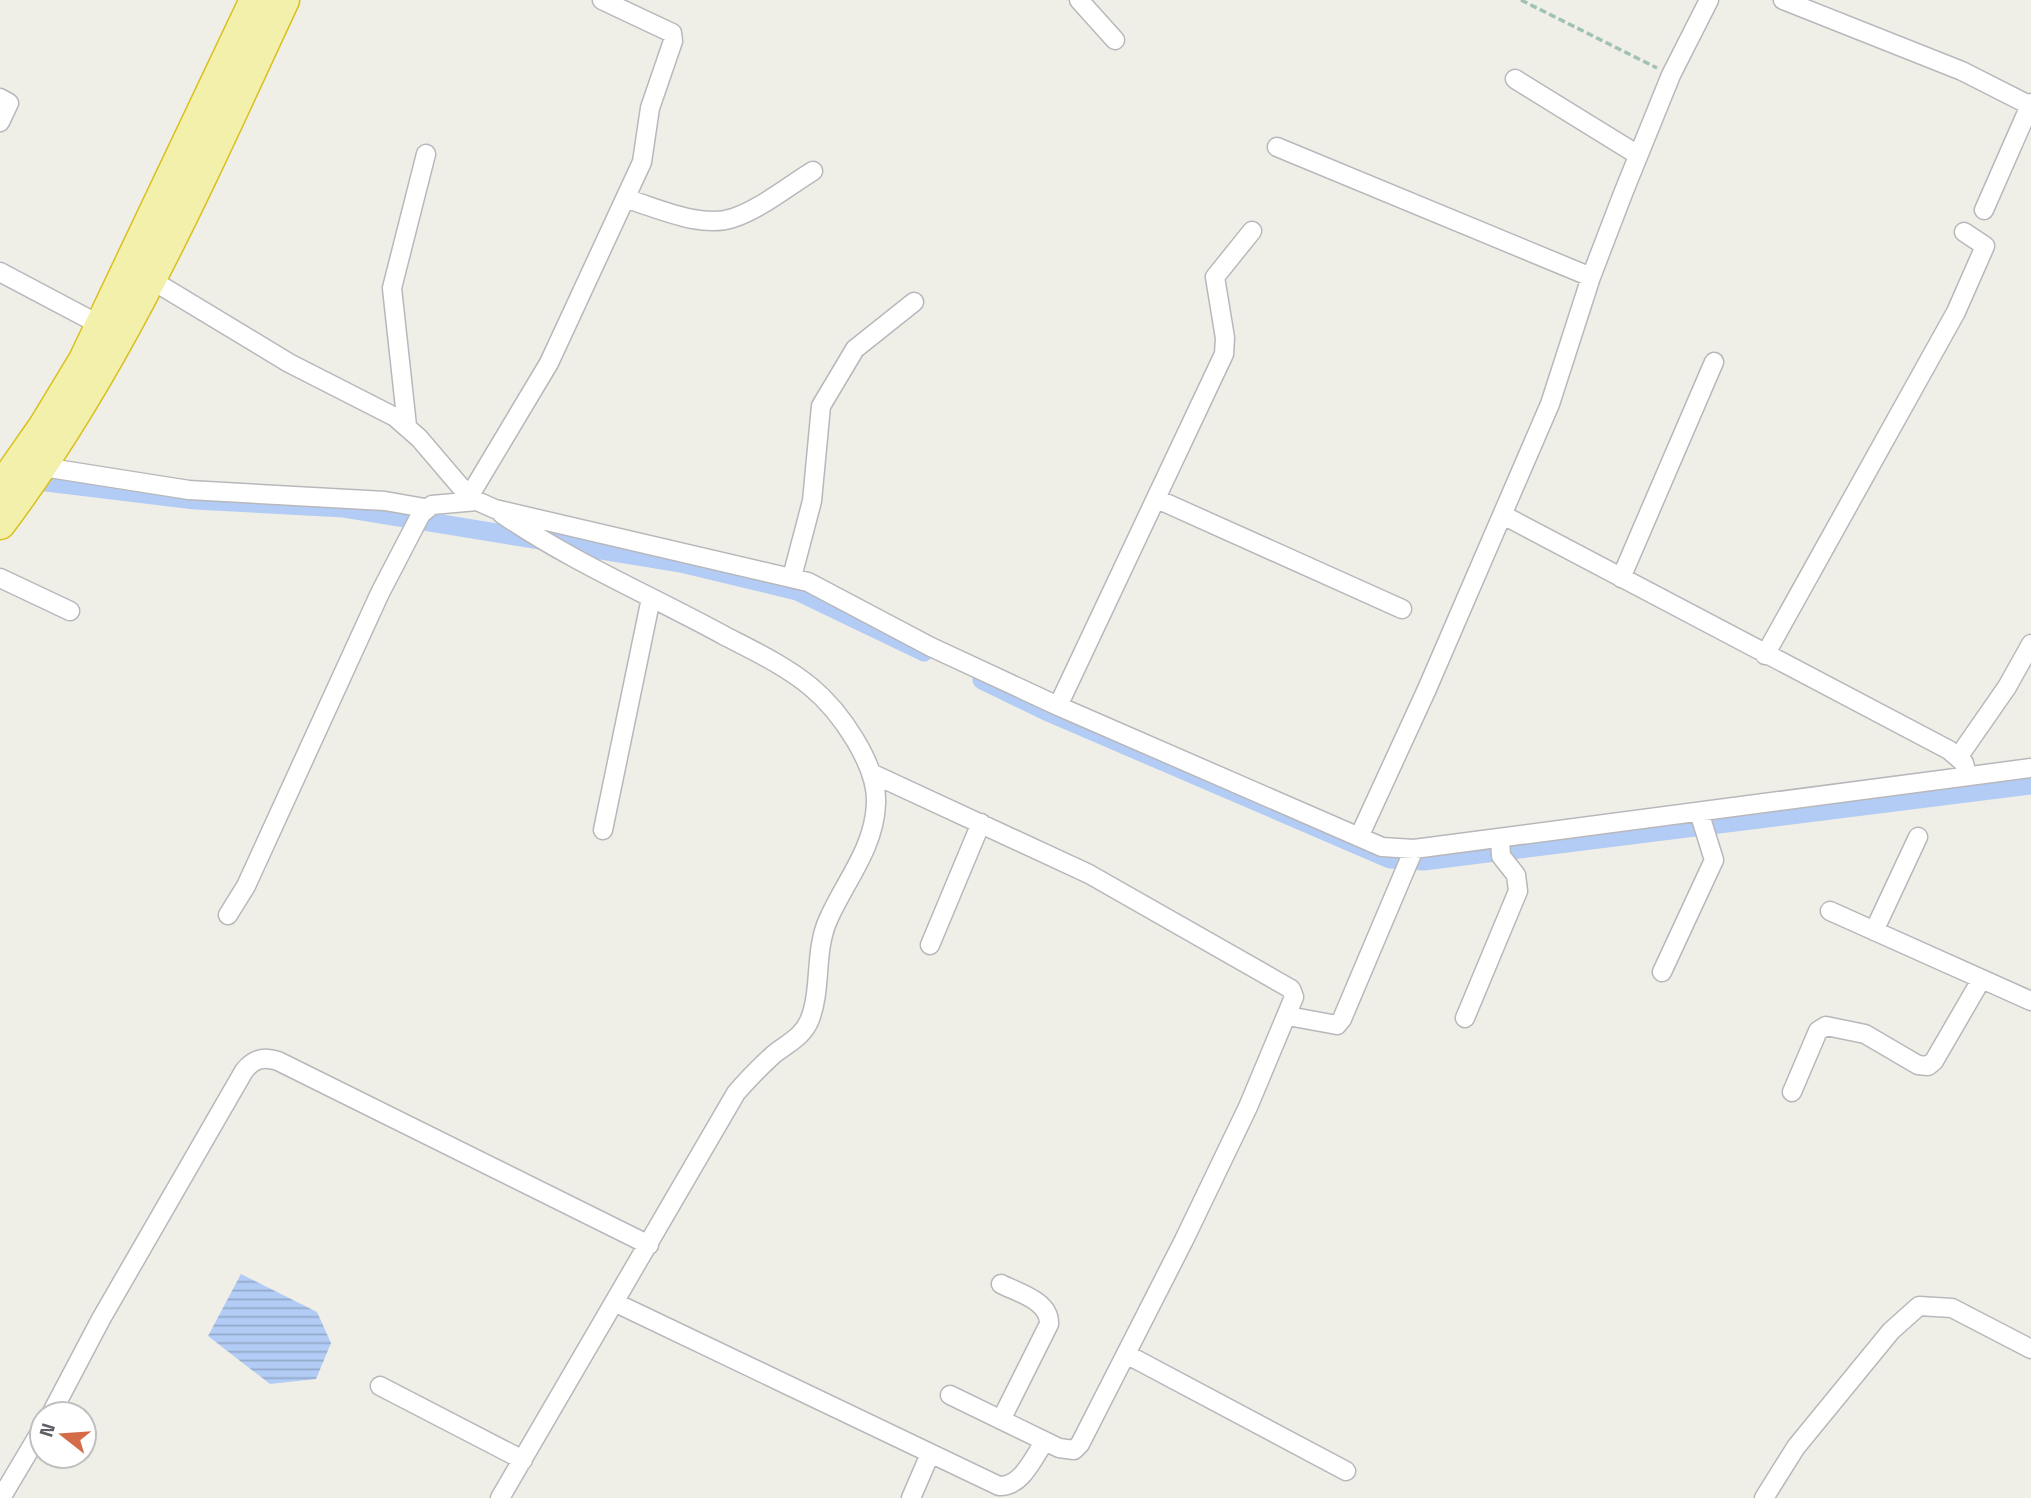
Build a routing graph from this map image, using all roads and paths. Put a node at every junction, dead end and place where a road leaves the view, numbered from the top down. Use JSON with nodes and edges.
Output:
{"nodes":[{"id":1,"x":255,"y":0,"type":"edge"},
{"id":2,"x":284,"y":0,"type":"edge"},
{"id":3,"x":602,"y":0,"type":"edge"},
{"id":4,"x":1079,"y":0,"type":"edge"},
{"id":5,"x":1521,"y":0,"type":"edge"},
{"id":6,"x":1709,"y":0,"type":"edge"},
{"id":7,"x":1783,"y":0,"type":"edge"},
{"id":8,"x":1115,"y":40,"type":"dead end"},
{"id":9,"x":1671,"y":75,"type":"junction"},
{"id":10,"x":1515,"y":79,"type":"dead end"},
{"id":11,"x":0,"y":98,"type":"edge"},
{"id":12,"x":2031,"y":105,"type":"edge"},
{"id":13,"x":0,"y":122,"type":"edge"},
{"id":14,"x":1278,"y":147,"type":"dead end"},
{"id":15,"x":426,"y":154,"type":"dead end"},
{"id":16,"x":1638,"y":155,"type":"junction"},
{"id":17,"x":813,"y":171,"type":"dead end"},
{"id":18,"x":627,"y":199,"type":"junction"},
{"id":19,"x":1984,"y":210,"type":"dead end"},
{"id":20,"x":1252,"y":231,"type":"dead end"},
{"id":21,"x":1964,"y":232,"type":"dead end"},
{"id":22,"x":0,"y":272,"type":"edge"},
{"id":23,"x":1591,"y":277,"type":"junction"},
{"id":24,"x":150,"y":279,"type":"junction"},
{"id":25,"x":914,"y":302,"type":"dead end"},
{"id":26,"x":102,"y":326,"type":"junction"},
{"id":27,"x":1714,"y":362,"type":"dead end"},
{"id":28,"x":407,"y":426,"type":"junction"},
{"id":29,"x":20,"y":465,"type":"edge"},
{"id":30,"x":0,"y":489,"type":"edge"},
{"id":31,"x":474,"y":498,"type":"junction"},
{"id":32,"x":1157,"y":499,"type":"junction"},
{"id":33,"x":495,"y":509,"type":"junction"},
{"id":34,"x":421,"y":515,"type":"junction"},
{"id":35,"x":1503,"y":515,"type":"junction"},
{"id":36,"x":0,"y":524,"type":"edge"},
{"id":37,"x":792,"y":577,"type":"junction"},
{"id":38,"x":0,"y":578,"type":"edge"},
{"id":39,"x":1621,"y":578,"type":"junction"},
{"id":40,"x":651,"y":597,"type":"junction"},
{"id":41,"x":1402,"y":609,"type":"dead end"},
{"id":42,"x":70,"y":611,"type":"dead end"},
{"id":43,"x":2031,"y":645,"type":"edge"},
{"id":44,"x":1765,"y":655,"type":"junction"},
{"id":45,"x":1058,"y":706,"type":"junction"},
{"id":46,"x":1959,"y":756,"type":"junction"},
{"id":47,"x":2031,"y":768,"type":"edge"},
{"id":48,"x":871,"y":773,"type":"junction"},
{"id":49,"x":1967,"y":776,"type":"junction"},
{"id":50,"x":1703,"y":822,"type":"junction"},
{"id":51,"x":981,"y":823,"type":"junction"},
{"id":52,"x":603,"y":830,"type":"dead end"},
{"id":53,"x":1359,"y":837,"type":"junction"},
{"id":54,"x":1919,"y":837,"type":"dead end"},
{"id":55,"x":1500,"y":847,"type":"junction"},
{"id":56,"x":1412,"y":857,"type":"junction"},
{"id":57,"x":1830,"y":911,"type":"dead end"},
{"id":58,"x":228,"y":915,"type":"dead end"},
{"id":59,"x":1874,"y":931,"type":"junction"},
{"id":60,"x":930,"y":944,"type":"dead end"},
{"id":61,"x":1662,"y":972,"type":"dead end"},
{"id":62,"x":1982,"y":980,"type":"junction"},
{"id":63,"x":2031,"y":1002,"type":"edge"},
{"id":64,"x":1288,"y":1016,"type":"junction"},
{"id":65,"x":1465,"y":1018,"type":"dead end"},
{"id":66,"x":1792,"y":1091,"type":"dead end"},
{"id":67,"x":649,"y":1245,"type":"junction"},
{"id":68,"x":1001,"y":1284,"type":"dead end"},
{"id":69,"x":616,"y":1303,"type":"junction"},
{"id":70,"x":2031,"y":1349,"type":"edge"},
{"id":71,"x":1126,"y":1353,"type":"junction"},
{"id":72,"x":380,"y":1386,"type":"dead end"},
{"id":73,"x":950,"y":1395,"type":"dead end"},
{"id":74,"x":59,"y":1400,"type":"edge"},
{"id":75,"x":1001,"y":1420,"type":"junction"},
{"id":76,"x":1045,"y":1441,"type":"junction"},
{"id":77,"x":28,"y":1453,"type":"edge"},
{"id":78,"x":930,"y":1454,"type":"junction"},
{"id":79,"x":523,"y":1460,"type":"junction"},
{"id":80,"x":1346,"y":1471,"type":"dead end"},
{"id":81,"x":1,"y":1498,"type":"edge"},
{"id":82,"x":500,"y":1498,"type":"edge"},
{"id":83,"x":911,"y":1498,"type":"edge"},
{"id":84,"x":1764,"y":1498,"type":"edge"}],
"edges":[{"from":1,"to":26,"type":"highway"},
{"from":2,"to":24,"type":"highway"},
{"from":3,"to":18,"type":"street"},
{"from":4,"to":8,"type":"street"},
{"from":5,"to":9,"type":"path"},
{"from":6,"to":9,"type":"street"},
{"from":7,"to":12,"type":"street"},
{"from":9,"to":16,"type":"street"},
{"from":10,"to":16,"type":"street"},
{"from":11,"to":13,"type":"street"},
{"from":12,"to":19,"type":"street"},
{"from":14,"to":23,"type":"street"},
{"from":15,"to":28,"type":"street"},
{"from":16,"to":23,"type":"street"},
{"from":17,"to":18,"type":"street"},
{"from":18,"to":31,"type":"street"},
{"from":20,"to":32,"type":"street"},
{"from":21,"to":44,"type":"street"},
{"from":22,"to":26,"type":"street"},
{"from":23,"to":35,"type":"street"},
{"from":24,"to":28,"type":"street"},
{"from":24,"to":29,"type":"highway"},
{"from":25,"to":37,"type":"street"},
{"from":26,"to":29,"type":"highway"},
{"from":27,"to":39,"type":"street"},
{"from":28,"to":31,"type":"street"},
{"from":29,"to":30,"type":"highway"},
{"from":29,"to":34,"type":"street"},
{"from":29,"to":36,"type":"highway"},
{"from":31,"to":33,"type":"street"},
{"from":31,"to":34,"type":"street"},
{"from":32,"to":41,"type":"street"},
{"from":32,"to":45,"type":"street"},
{"from":33,"to":37,"type":"street"},
{"from":33,"to":40,"type":"street"},
{"from":34,"to":58,"type":"street"},
{"from":35,"to":39,"type":"street"},
{"from":35,"to":53,"type":"street"},
{"from":37,"to":45,"type":"street"},
{"from":38,"to":42,"type":"street"},
{"from":39,"to":44,"type":"street"},
{"from":40,"to":48,"type":"street"},
{"from":40,"to":52,"type":"street"},
{"from":43,"to":46,"type":"street"},
{"from":44,"to":46,"type":"street"},
{"from":45,"to":53,"type":"street"},
{"from":46,"to":49,"type":"street"},
{"from":47,"to":49,"type":"street"},
{"from":48,"to":51,"type":"street"},
{"from":48,"to":67,"type":"street"},
{"from":49,"to":50,"type":"street"},
{"from":50,"to":55,"type":"street"},
{"from":50,"to":61,"type":"street"},
{"from":51,"to":60,"type":"street"},
{"from":51,"to":64,"type":"street"},
{"from":53,"to":56,"type":"street"},
{"from":54,"to":59,"type":"street"},
{"from":55,"to":56,"type":"street"},
{"from":55,"to":65,"type":"street"},
{"from":56,"to":64,"type":"street"},
{"from":57,"to":59,"type":"street"},
{"from":59,"to":62,"type":"street"},
{"from":62,"to":63,"type":"street"},
{"from":62,"to":66,"type":"street"},
{"from":64,"to":71,"type":"street"},
{"from":67,"to":69,"type":"street"},
{"from":67,"to":74,"type":"street"},
{"from":68,"to":75,"type":"street"},
{"from":69,"to":78,"type":"street"},
{"from":69,"to":79,"type":"street"},
{"from":70,"to":84,"type":"street"},
{"from":71,"to":76,"type":"street"},
{"from":71,"to":80,"type":"street"},
{"from":72,"to":79,"type":"street"},
{"from":73,"to":75,"type":"street"},
{"from":75,"to":76,"type":"street"},
{"from":76,"to":78,"type":"street"},
{"from":77,"to":81,"type":"street"},
{"from":78,"to":83,"type":"street"},
{"from":79,"to":82,"type":"street"}]}
